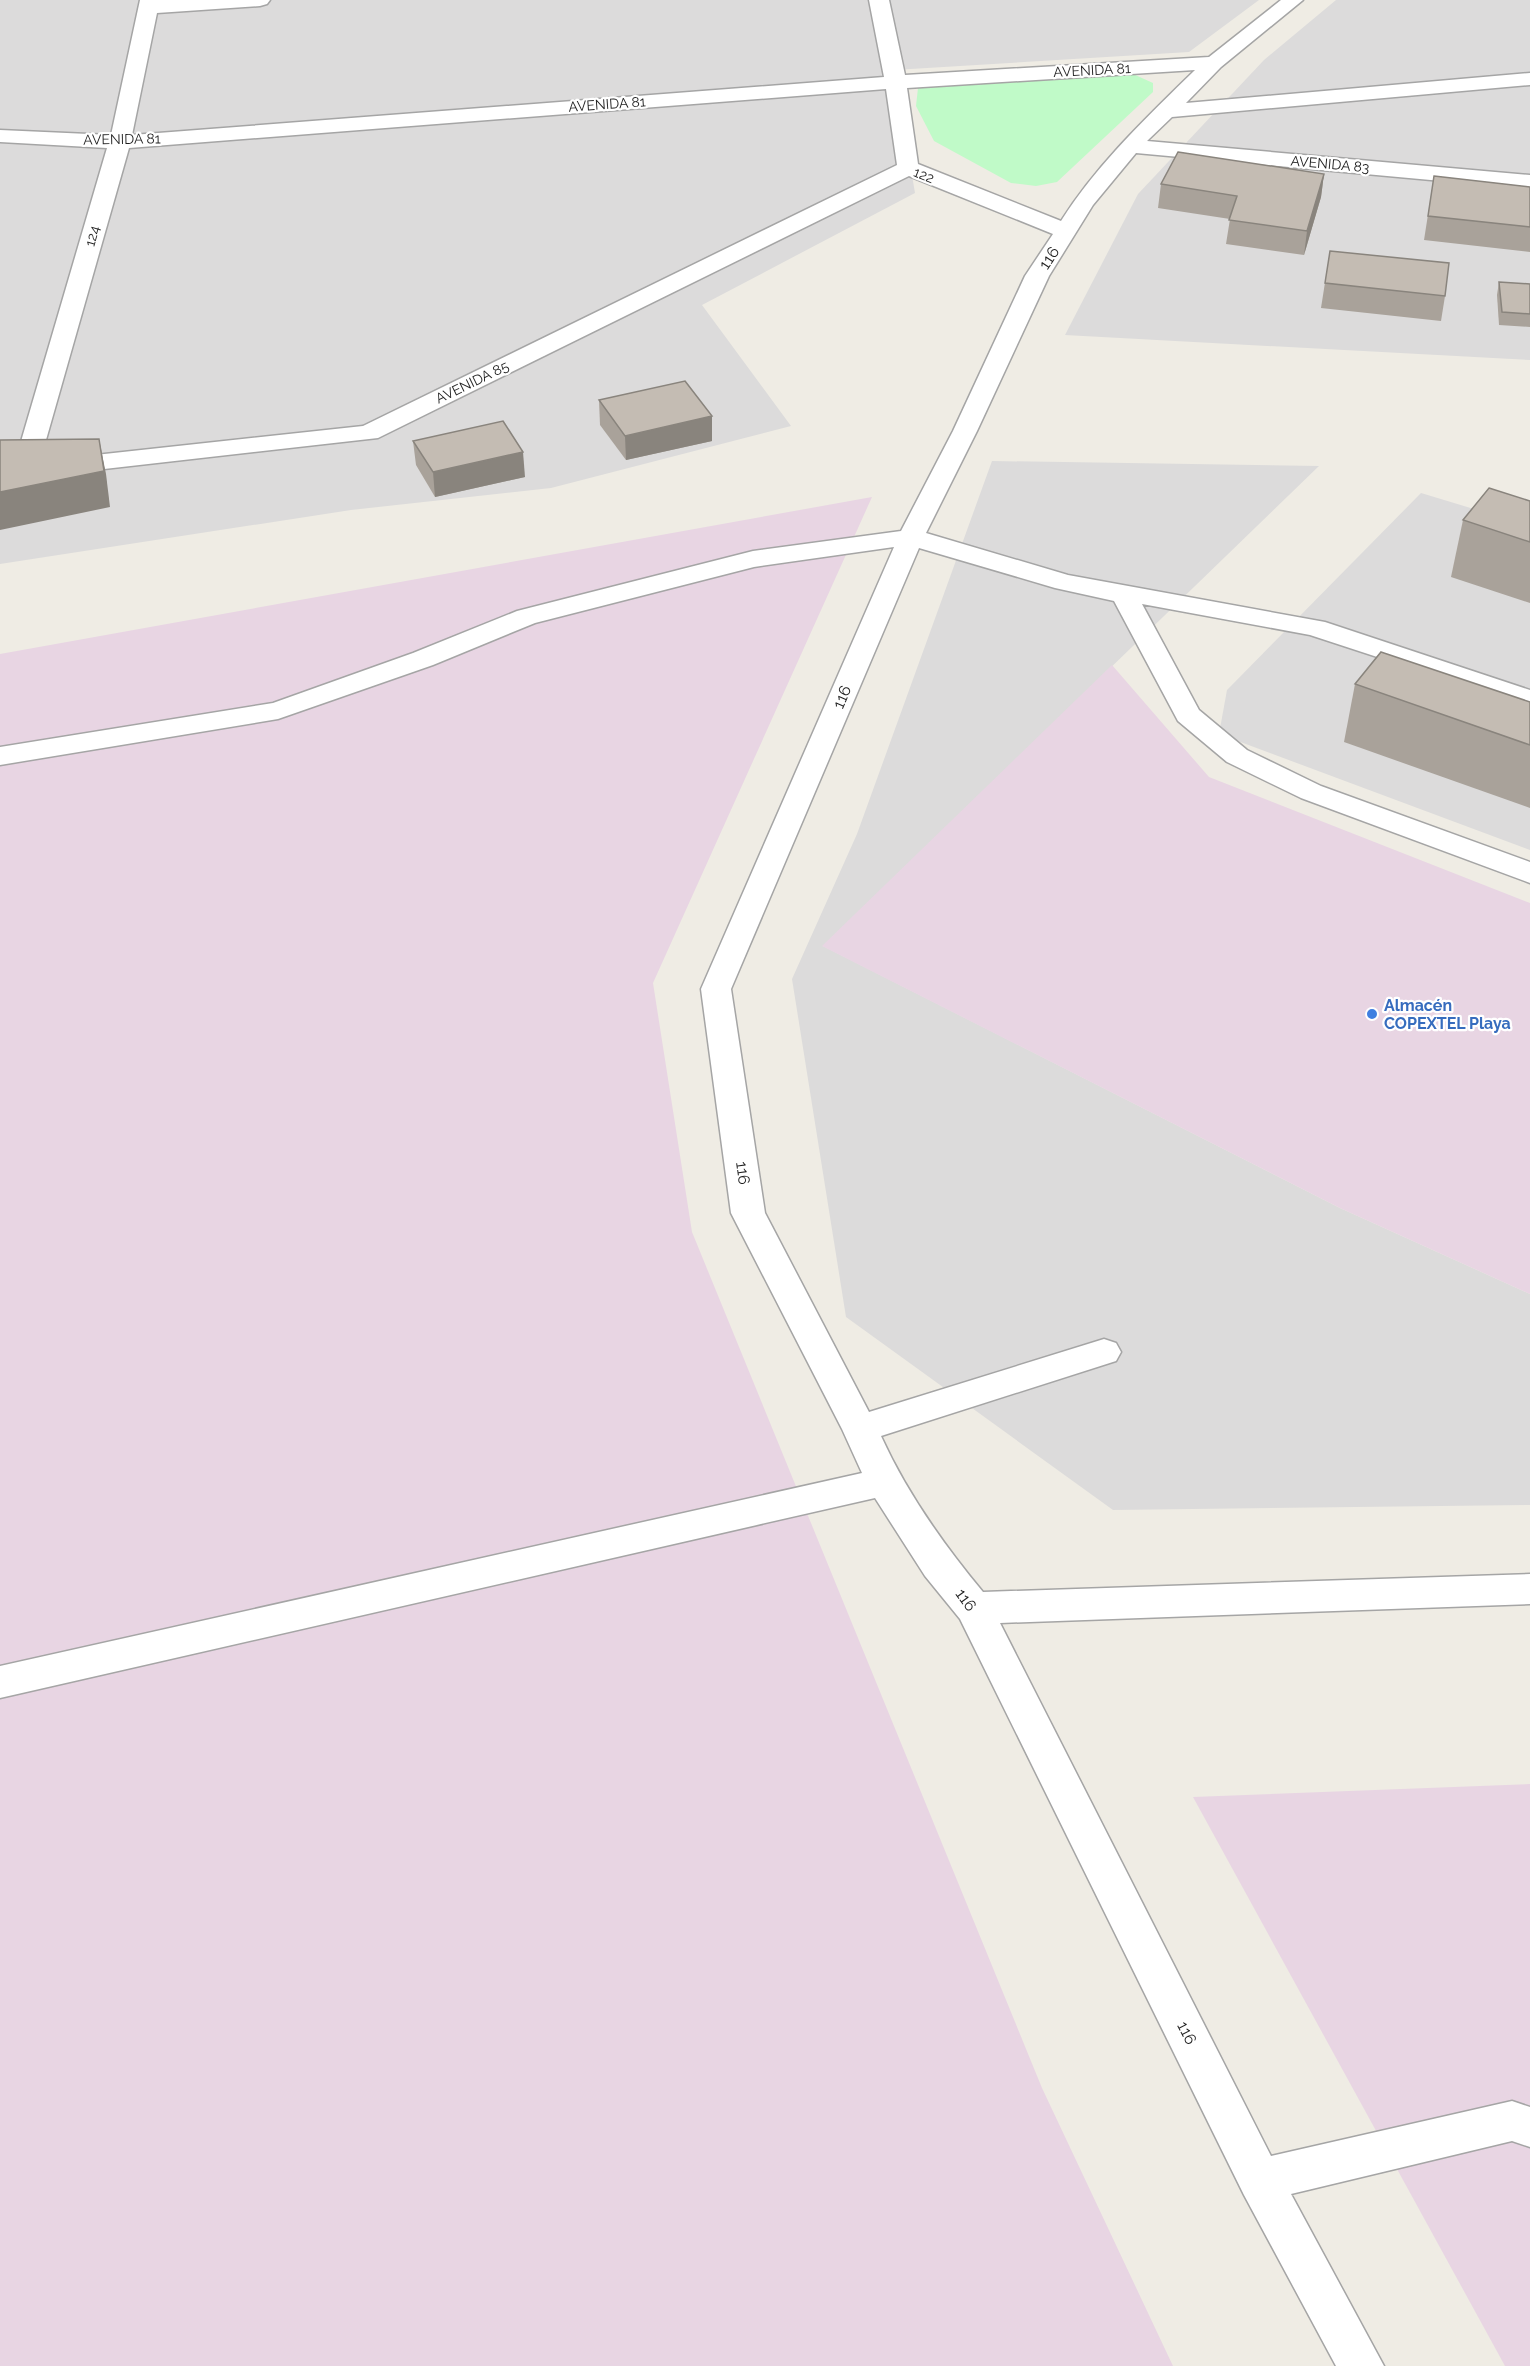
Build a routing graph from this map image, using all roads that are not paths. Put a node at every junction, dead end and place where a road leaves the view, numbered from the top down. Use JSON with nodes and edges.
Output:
{"nodes":[{"id":1,"x":260,"y":0,"type":"edge"},
{"id":2,"x":879,"y":0,"type":"edge"},
{"id":3,"x":1293,"y":0,"type":"edge"},
{"id":4,"x":150,"y":4,"type":"edge"},
{"id":5,"x":1214,"y":63,"type":"junction"},
{"id":6,"x":1530,"y":79,"type":"edge"},
{"id":7,"x":895,"y":82,"type":"junction"},
{"id":8,"x":1163,"y":111,"type":"junction"},
{"id":9,"x":0,"y":136,"type":"edge"},
{"id":10,"x":120,"y":142,"type":"junction"},
{"id":11,"x":1130,"y":146,"type":"junction"},
{"id":12,"x":908,"y":168,"type":"junction"},
{"id":13,"x":1530,"y":182,"type":"edge"},
{"id":14,"x":1066,"y":231,"type":"junction"},
{"id":15,"x":0,"y":469,"type":"edge"},
{"id":16,"x":25,"y":470,"type":"junction"},
{"id":17,"x":911,"y":537,"type":"junction"},
{"id":18,"x":1064,"y":582,"type":"junction"},
{"id":19,"x":1530,"y":699,"type":"edge"},
{"id":20,"x":0,"y":756,"type":"edge"},
{"id":21,"x":1530,"y":873,"type":"edge"},
{"id":22,"x":1104,"y":1352,"type":"dead end"},
{"id":23,"x":860,"y":1429,"type":"junction"},
{"id":24,"x":884,"y":1482,"type":"junction"},
{"id":25,"x":1530,"y":1589,"type":"edge"},
{"id":26,"x":974,"y":1608,"type":"junction"},
{"id":27,"x":0,"y":1682,"type":"edge"},
{"id":28,"x":1530,"y":2127,"type":"edge"},
{"id":29,"x":1260,"y":2180,"type":"junction"},
{"id":30,"x":1360,"y":2366,"type":"edge"}],
"edges":[{"from":1,"to":4,"type":"street"},
{"from":2,"to":7,"type":"street","name":"122"},
{"from":3,"to":5,"type":"street","name":"116"},
{"from":4,"to":10,"type":"street","name":"124"},
{"from":5,"to":7,"type":"street","name":"AVENIDA 81"},
{"from":5,"to":8,"type":"street","name":"116"},
{"from":6,"to":8,"type":"street"},
{"from":7,"to":10,"type":"street","name":"AVENIDA 81"},
{"from":7,"to":12,"type":"street","name":"122"},
{"from":8,"to":11,"type":"street","name":"116"},
{"from":9,"to":10,"type":"street","name":"AVENIDA 81"},
{"from":10,"to":16,"type":"street","name":"124"},
{"from":11,"to":13,"type":"street","name":"AVENIDA 83"},
{"from":11,"to":14,"type":"street","name":"116"},
{"from":12,"to":14,"type":"street","name":"122"},
{"from":12,"to":16,"type":"street","name":"AVENIDA 85"},
{"from":14,"to":17,"type":"street","name":"116"},
{"from":15,"to":16,"type":"street","name":"AVENIDA 85"},
{"from":17,"to":18,"type":"street"},
{"from":17,"to":20,"type":"street"},
{"from":17,"to":23,"type":"street","name":"116"},
{"from":18,"to":19,"type":"street"},
{"from":18,"to":21,"type":"street"},
{"from":22,"to":23,"type":"street"},
{"from":23,"to":24,"type":"street","name":"116"},
{"from":24,"to":26,"type":"street","name":"116"},
{"from":24,"to":27,"type":"street"},
{"from":25,"to":26,"type":"street"},
{"from":26,"to":29,"type":"street","name":"116"},
{"from":28,"to":29,"type":"street"},
{"from":29,"to":30,"type":"street","name":"116"}]}
